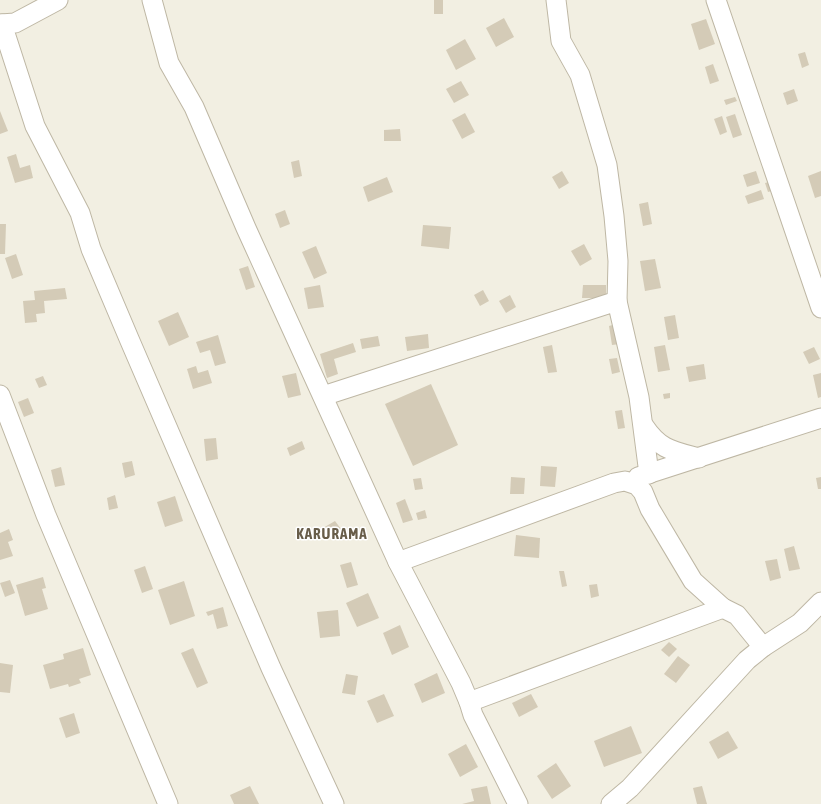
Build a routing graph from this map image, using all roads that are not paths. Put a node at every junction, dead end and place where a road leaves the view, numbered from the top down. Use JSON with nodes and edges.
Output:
{"nodes":[{"id":1,"x":58,"y":0,"type":"edge"},
{"id":2,"x":152,"y":0,"type":"edge"},
{"id":3,"x":556,"y":0,"type":"edge"},
{"id":4,"x":716,"y":0,"type":"edge"},
{"id":5,"x":1,"y":24,"type":"edge"},
{"id":6,"x":617,"y":301,"type":"junction"},
{"id":7,"x":821,"y":308,"type":"edge"},
{"id":8,"x":0,"y":395,"type":"edge"},
{"id":9,"x":324,"y":396,"type":"junction"},
{"id":10,"x":821,"y":418,"type":"edge"},
{"id":11,"x":644,"y":426,"type":"junction"},
{"id":12,"x":699,"y":458,"type":"junction"},
{"id":13,"x":649,"y":474,"type":"junction"},
{"id":14,"x":625,"y":481,"type":"junction"},
{"id":15,"x":398,"y":562,"type":"junction"},
{"id":16,"x":821,"y":602,"type":"edge"},
{"id":17,"x":723,"y":608,"type":"junction"},
{"id":18,"x":763,"y":647,"type":"junction"},
{"id":19,"x":469,"y":702,"type":"junction"},
{"id":20,"x":168,"y":804,"type":"edge"},
{"id":21,"x":334,"y":804,"type":"edge"},
{"id":22,"x":518,"y":804,"type":"edge"},
{"id":23,"x":612,"y":804,"type":"edge"}],
"edges":[{"from":1,"to":5,"type":"street"},
{"from":2,"to":9,"type":"street"},
{"from":3,"to":6,"type":"street"},
{"from":4,"to":7,"type":"street"},
{"from":5,"to":21,"type":"street"},
{"from":6,"to":9,"type":"street"},
{"from":6,"to":11,"type":"street"},
{"from":8,"to":20,"type":"street"},
{"from":9,"to":15,"type":"street"},
{"from":10,"to":12,"type":"street"},
{"from":11,"to":12,"type":"street"},
{"from":11,"to":13,"type":"street"},
{"from":12,"to":13,"type":"street"},
{"from":13,"to":14,"type":"street"},
{"from":14,"to":15,"type":"street"},
{"from":14,"to":17,"type":"street"},
{"from":15,"to":19,"type":"street"},
{"from":16,"to":18,"type":"street"},
{"from":17,"to":18,"type":"street"},
{"from":17,"to":19,"type":"street"},
{"from":18,"to":23,"type":"street"},
{"from":19,"to":22,"type":"street"}]}
